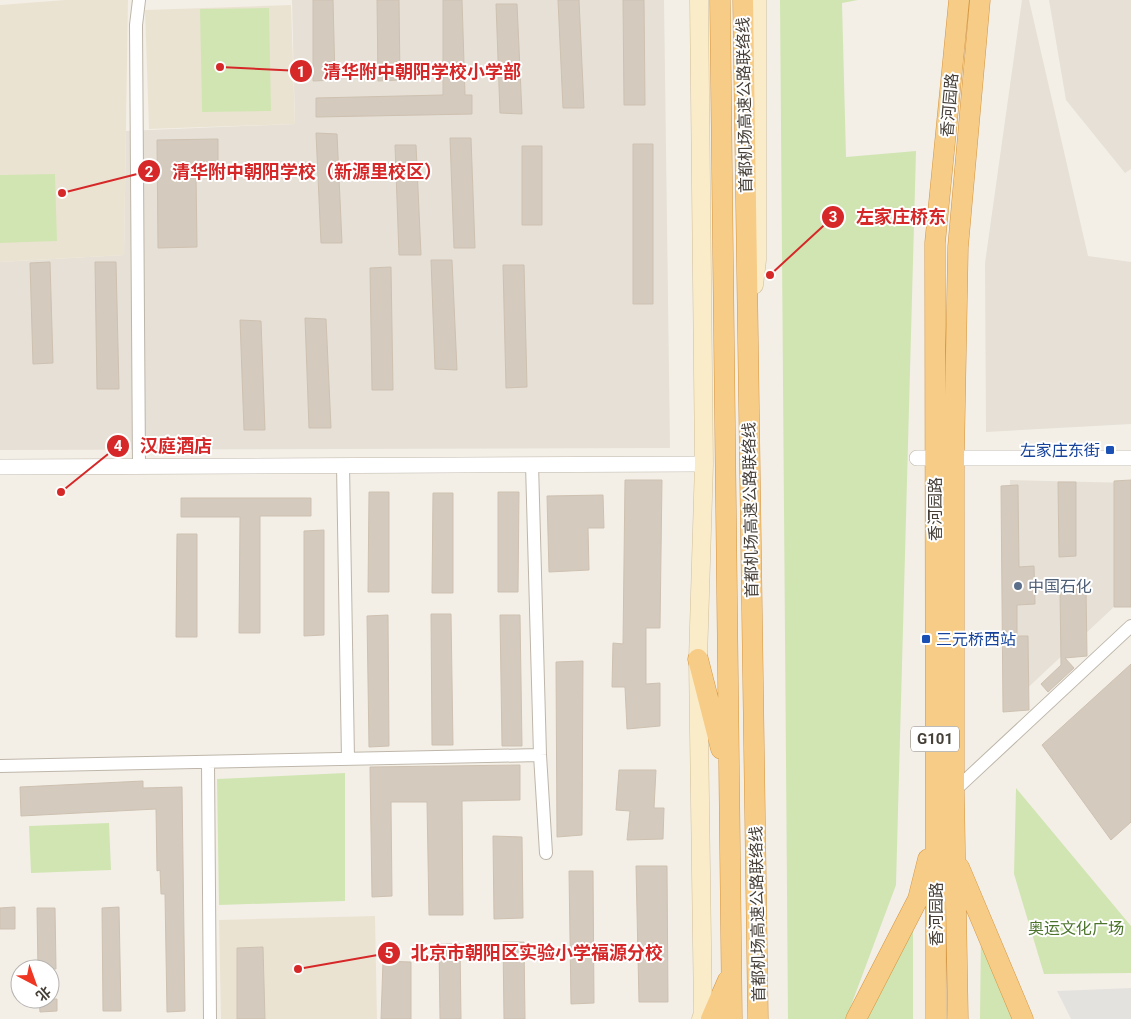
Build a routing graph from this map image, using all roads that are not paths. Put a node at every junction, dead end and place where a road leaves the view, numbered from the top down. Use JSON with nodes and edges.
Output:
{"nodes":[{"id":1,"x":139,"y":0,"type":"edge"},
{"id":2,"x":699,"y":0,"type":"edge"},
{"id":3,"x":720,"y":0,"type":"edge"},
{"id":4,"x":743,"y":0,"type":"edge"},
{"id":5,"x":757,"y":0,"type":"edge"},
{"id":6,"x":958,"y":0,"type":"edge"},
{"id":7,"x":980,"y":0,"type":"edge"},
{"id":8,"x":748,"y":360,"type":"junction"},
{"id":9,"x":935,"y":458,"type":"junction"},
{"id":10,"x":1131,"y":458,"type":"edge"},
{"id":11,"x":532,"y":464,"type":"junction"},
{"id":12,"x":704,"y":464,"type":"junction"},
{"id":13,"x":343,"y":465,"type":"junction"},
{"id":14,"x":139,"y":466,"type":"junction"},
{"id":15,"x":0,"y":467,"type":"edge"},
{"id":16,"x":1129,"y":633,"type":"edge"},
{"id":17,"x":698,"y":659,"type":"junction"},
{"id":18,"x":540,"y":754,"type":"junction"},
{"id":19,"x":348,"y":759,"type":"junction"},
{"id":20,"x":208,"y":763,"type":"junction"},
{"id":21,"x":0,"y":766,"type":"edge"},
{"id":22,"x":728,"y":780,"type":"junction"},
{"id":23,"x":954,"y":791,"type":"junction"},
{"id":24,"x":936,"y":828,"type":"junction"},
{"id":25,"x":546,"y":853,"type":"dead end"},
{"id":26,"x":955,"y":859,"type":"junction"},
{"id":27,"x":731,"y":974,"type":"junction"},
{"id":28,"x":210,"y":1019,"type":"edge"},
{"id":29,"x":701,"y":1019,"type":"edge"},
{"id":30,"x":711,"y":1019,"type":"edge"},
{"id":31,"x":732,"y":1019,"type":"edge"},
{"id":32,"x":758,"y":1019,"type":"edge"},
{"id":33,"x":856,"y":1019,"type":"edge"},
{"id":34,"x":936,"y":1019,"type":"edge"},
{"id":35,"x":958,"y":1019,"type":"edge"},
{"id":36,"x":1024,"y":1019,"type":"edge"}],
"edges":[{"from":1,"to":14,"type":"street"},
{"from":2,"to":12,"type":"main road"},
{"from":3,"to":22,"type":"highway","name":"首都机场高速公路联络线"},
{"from":4,"to":8,"type":"highway","name":"首都机场高速公路联络线"},
{"from":5,"to":8,"type":"main road"},
{"from":6,"to":9,"type":"highway","name":"香河园路","number":"G101"},
{"from":7,"to":9,"type":"highway","name":"香河园路","number":"G101"},
{"from":8,"to":32,"type":"highway","name":"首都机场高速公路联络线"},
{"from":9,"to":10,"type":"street"},
{"from":9,"to":23,"type":"highway","name":"香河园路","number":"G101"},
{"from":9,"to":24,"type":"highway","name":"香河园路","number":"G101"},
{"from":11,"to":12,"type":"street"},
{"from":11,"to":13,"type":"street"},
{"from":11,"to":18,"type":"street"},
{"from":12,"to":17,"type":"main road"},
{"from":13,"to":14,"type":"street"},
{"from":13,"to":19,"type":"street"},
{"from":14,"to":15,"type":"street"},
{"from":16,"to":23,"type":"street"},
{"from":17,"to":22,"type":"highway"},
{"from":17,"to":29,"type":"main road"},
{"from":18,"to":19,"type":"street"},
{"from":18,"to":25,"type":"street"},
{"from":19,"to":20,"type":"street"},
{"from":20,"to":21,"type":"street"},
{"from":20,"to":28,"type":"street"},
{"from":22,"to":27,"type":"highway","name":"首都机场高速公路联络线"},
{"from":23,"to":26,"type":"highway","name":"香河园路","number":"G101"},
{"from":24,"to":33,"type":"highway"},
{"from":24,"to":34,"type":"highway","name":"香河园路","number":"G101"},
{"from":26,"to":35,"type":"highway","name":"香河园路","number":"G101"},
{"from":26,"to":36,"type":"highway"},
{"from":27,"to":30,"type":"highway"},
{"from":27,"to":31,"type":"highway","name":"首都机场高速公路联络线"}]}
